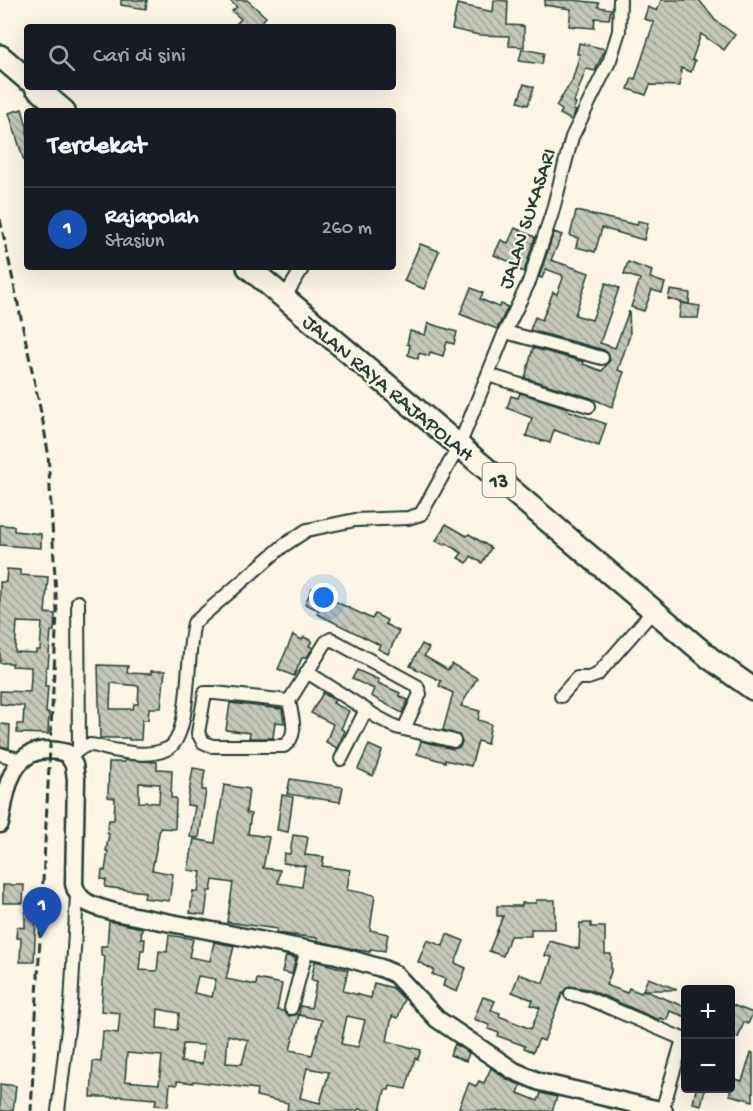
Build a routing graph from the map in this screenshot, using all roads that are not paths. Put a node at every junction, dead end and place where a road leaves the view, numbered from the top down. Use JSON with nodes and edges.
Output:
{"nodes":[{"id":1,"x":620,"y":0,"type":"edge"},
{"id":2,"x":0,"y":56,"type":"edge"},
{"id":3,"x":24,"y":76,"type":"edge"},
{"id":4,"x":40,"y":90,"type":"edge"},
{"id":5,"x":60,"y":108,"type":"edge"},
{"id":6,"x":251,"y":270,"type":"edge"},
{"id":7,"x":301,"y":270,"type":"edge"},
{"id":8,"x":284,"y":298,"type":"junction"},
{"id":9,"x":506,"y":332,"type":"junction"},
{"id":10,"x":602,"y":358,"type":"dead end"},
{"id":11,"x":488,"y":375,"type":"junction"},
{"id":12,"x":589,"y":406,"type":"dead end"},
{"id":13,"x":459,"y":446,"type":"junction"},
{"id":14,"x":78,"y":603,"type":"dead end"},
{"id":15,"x":653,"y":610,"type":"junction"},
{"id":16,"x":330,"y":631,"type":"dead end"},
{"id":17,"x":308,"y":672,"type":"junction"},
{"id":18,"x":187,"y":684,"type":"junction"},
{"id":19,"x":753,"y":689,"type":"edge"},
{"id":20,"x":205,"y":693,"type":"junction"},
{"id":21,"x":561,"y":696,"type":"dead end"},
{"id":22,"x":289,"y":701,"type":"junction"},
{"id":23,"x":366,"y":710,"type":"junction"},
{"id":24,"x":404,"y":729,"type":"junction"},
{"id":25,"x":454,"y":741,"type":"dead end"},
{"id":26,"x":75,"y":753,"type":"junction"},
{"id":27,"x":0,"y":754,"type":"edge"},
{"id":28,"x":340,"y":759,"type":"dead end"},
{"id":29,"x":21,"y":760,"type":"junction"},
{"id":30,"x":0,"y":824,"type":"edge"},
{"id":31,"x":77,"y":895,"type":"junction"},
{"id":32,"x":307,"y":949,"type":"junction"},
{"id":33,"x":571,"y":994,"type":"dead end"},
{"id":34,"x":291,"y":1008,"type":"dead end"},
{"id":35,"x":58,"y":1111,"type":"edge"},
{"id":36,"x":663,"y":1111,"type":"edge"}],
"edges":[{"from":1,"to":9,"type":"street","name":"JALAN SUKASARI"},
{"from":2,"to":3,"type":"highway"},
{"from":4,"to":5,"type":"highway"},
{"from":6,"to":8,"type":"highway","name":"JALAN RAYA RAJAPOLAH","number":"13"},
{"from":7,"to":8,"type":"street"},
{"from":8,"to":13,"type":"highway","name":"JALAN RAYA RAJAPOLAH","number":"13"},
{"from":9,"to":10,"type":"street"},
{"from":9,"to":11,"type":"street","name":"JALAN SUKASARI"},
{"from":11,"to":12,"type":"street"},
{"from":11,"to":13,"type":"street","name":"JALAN SUKASARI"},
{"from":13,"to":15,"type":"highway","name":"JALAN RAYA RAJAPOLAH","number":"13"},
{"from":13,"to":18,"type":"street","name":"JALAN SUKASARI"},
{"from":14,"to":26,"type":"street"},
{"from":15,"to":19,"type":"highway","name":"JALAN RAYA RAJAPOLAH","number":"13"},
{"from":15,"to":21,"type":"street"},
{"from":16,"to":17,"type":"street"},
{"from":17,"to":18,"type":"street"},
{"from":17,"to":22,"type":"street"},
{"from":17,"to":23,"type":"street"},
{"from":17,"to":24,"type":"street"},
{"from":18,"to":20,"type":"street"},
{"from":18,"to":26,"type":"street"},
{"from":20,"to":22,"type":"street"},
{"from":20,"to":22,"type":"street"},
{"from":23,"to":24,"type":"street"},
{"from":23,"to":28,"type":"street"},
{"from":24,"to":25,"type":"street"},
{"from":26,"to":29,"type":"main road"},
{"from":26,"to":31,"type":"main road"},
{"from":27,"to":29,"type":"street"},
{"from":29,"to":30,"type":"main road"},
{"from":31,"to":32,"type":"main road"},
{"from":31,"to":35,"type":"street"},
{"from":32,"to":34,"type":"street"},
{"from":32,"to":36,"type":"main road"},
{"from":33,"to":36,"type":"street"}]}
